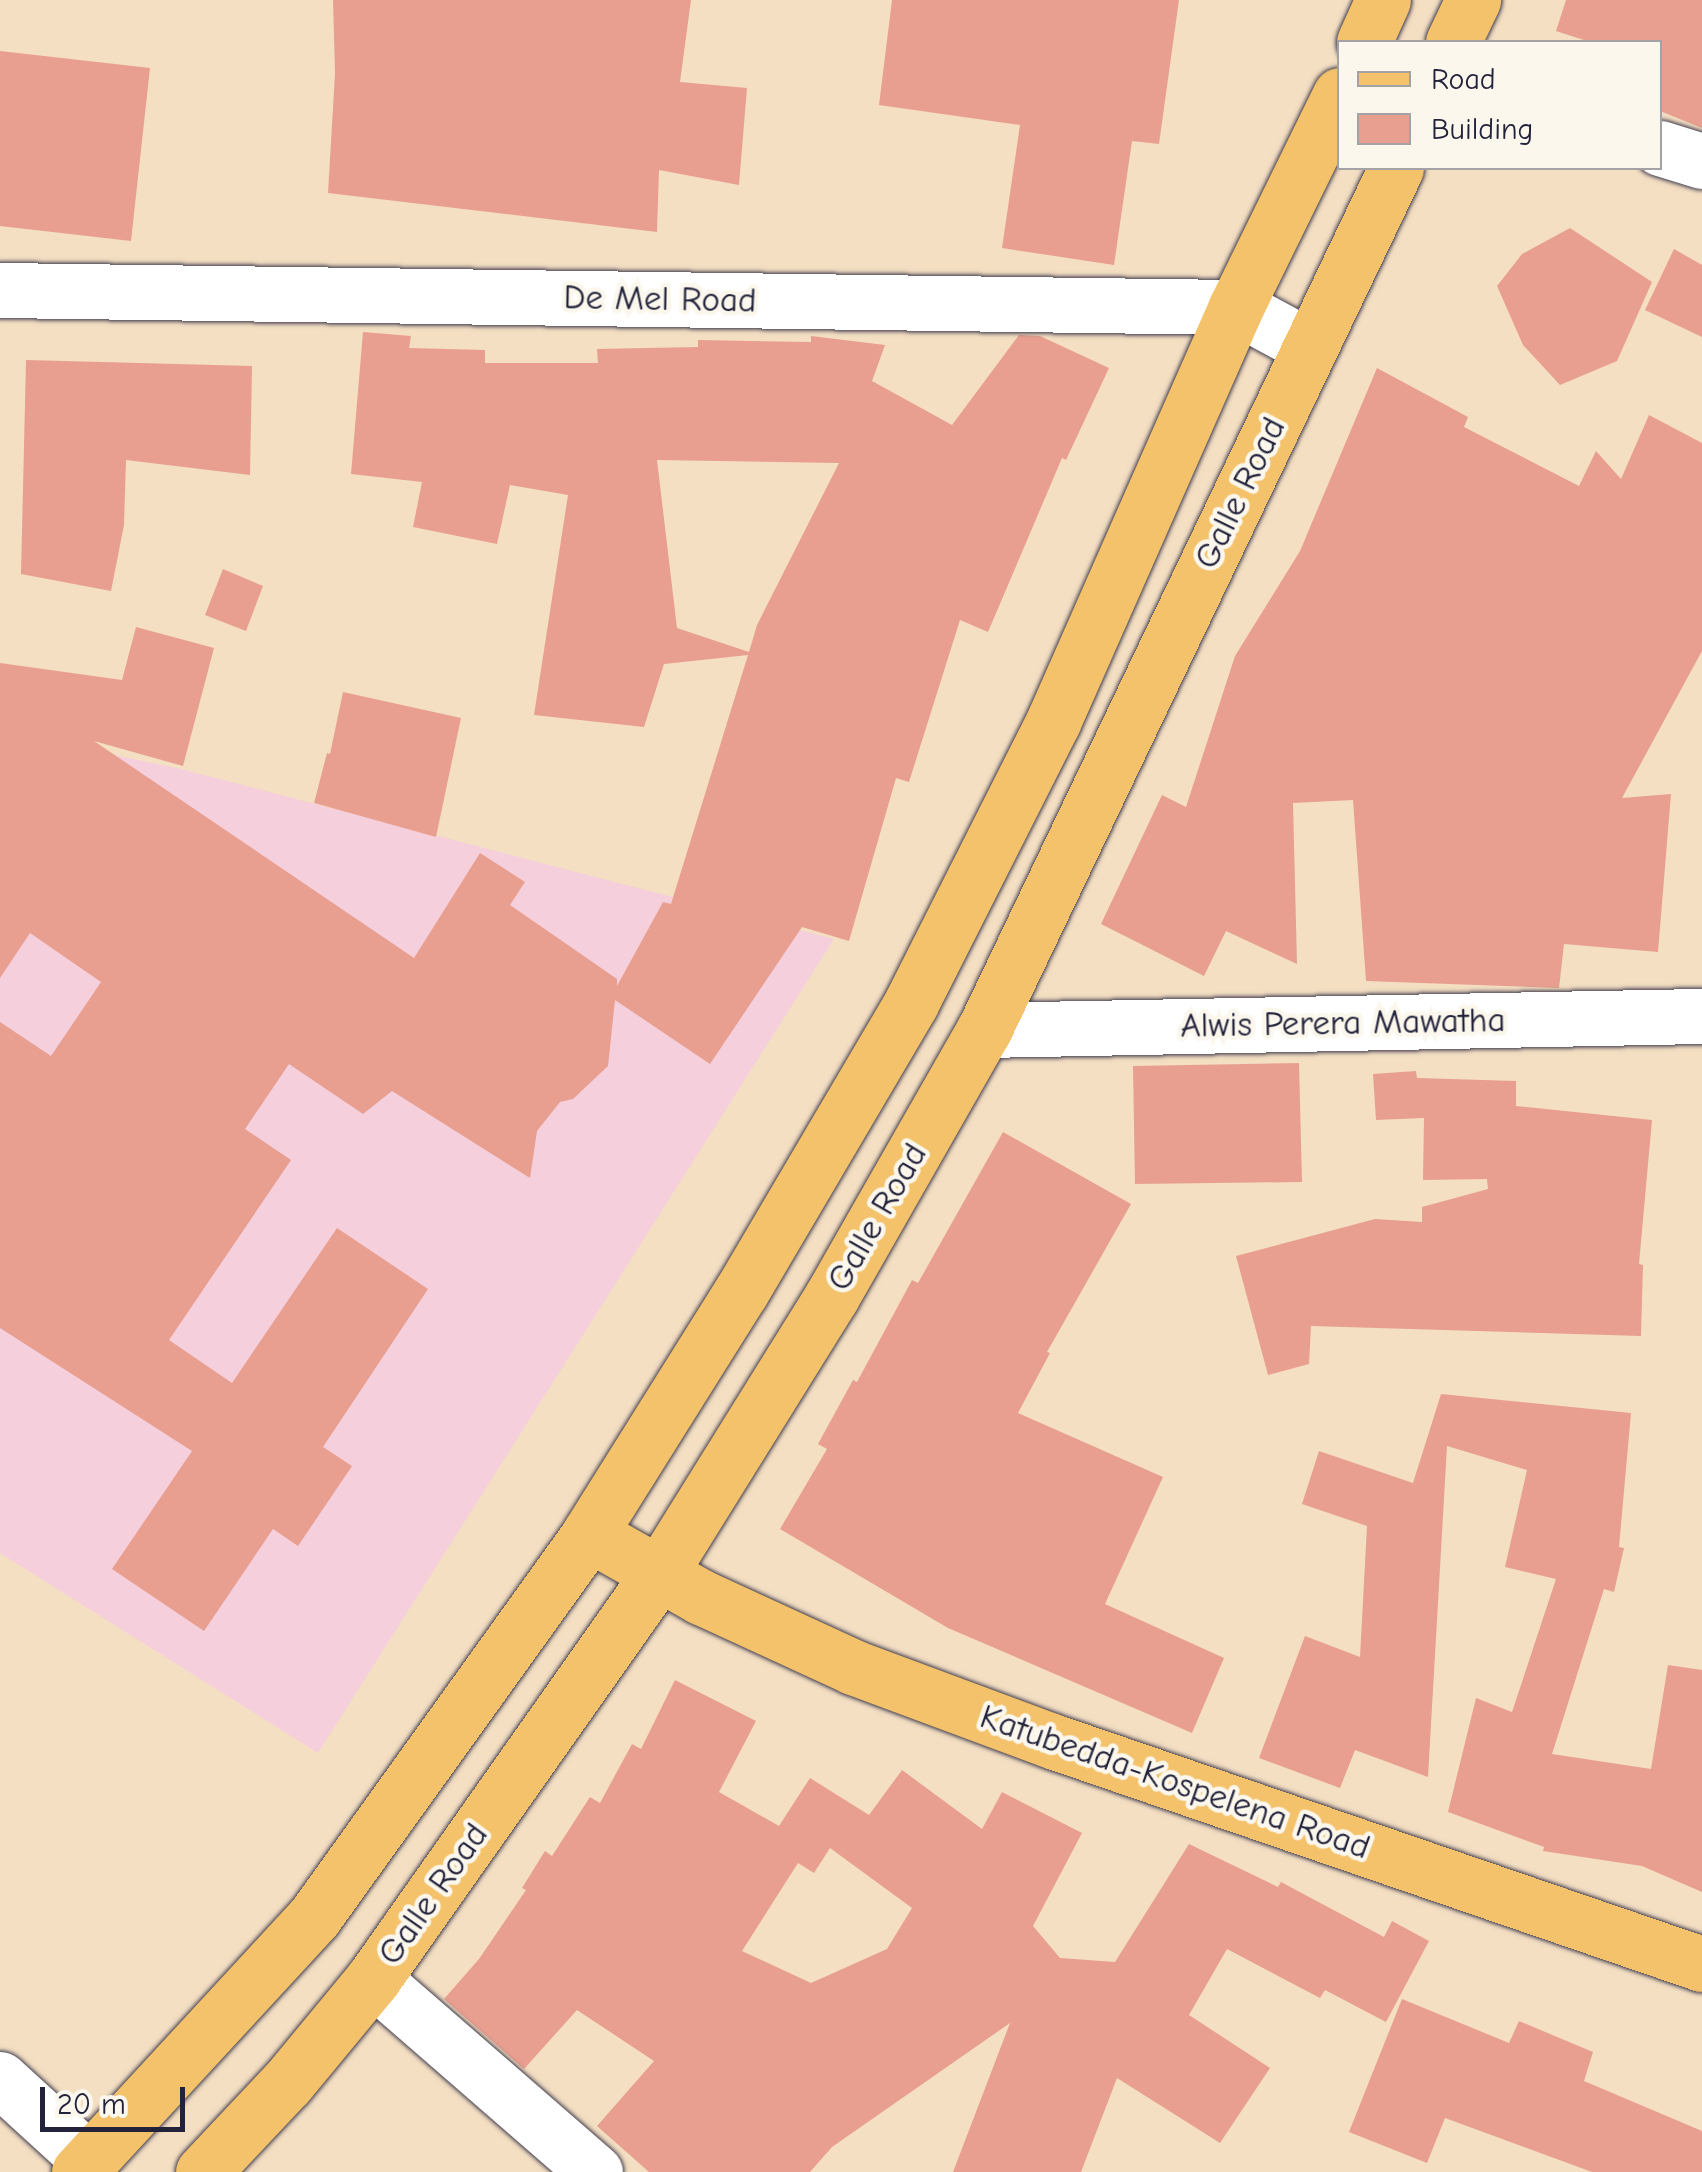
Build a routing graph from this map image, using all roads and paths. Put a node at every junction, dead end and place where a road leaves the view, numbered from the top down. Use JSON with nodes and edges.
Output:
{"nodes":[{"id":1,"x":1384,"y":0,"type":"edge"},
{"id":2,"x":1365,"y":40,"type":"edge"},
{"id":3,"x":1337,"y":101,"type":"edge"},
{"id":4,"x":1662,"y":149,"type":"edge"},
{"id":5,"x":1702,"y":161,"type":"edge"},
{"id":6,"x":1395,"y":170,"type":"edge"},
{"id":7,"x":0,"y":290,"type":"edge"},
{"id":8,"x":1236,"y":307,"type":"junction"},
{"id":9,"x":1310,"y":347,"type":"junction"},
{"id":10,"x":1702,"y":1016,"type":"edge"},
{"id":11,"x":984,"y":1030,"type":"junction"},
{"id":12,"x":589,"y":1534,"type":"junction"},
{"id":13,"x":659,"y":1574,"type":"junction"},
{"id":14,"x":1702,"y":1964,"type":"edge"},
{"id":15,"x":372,"y":1978,"type":"junction"},
{"id":16,"x":0,"y":2079,"type":"edge"},
{"id":17,"x":85,"y":2167,"type":"edge"},
{"id":18,"x":204,"y":2172,"type":"edge"},
{"id":19,"x":595,"y":2172,"type":"edge"}],
"edges":[{"from":1,"to":2,"type":"main road"},
{"from":3,"to":8,"type":"main road"},
{"from":4,"to":5,"type":"street"},
{"from":6,"to":9,"type":"main road","name":"Galle Road"},
{"from":7,"to":8,"type":"street","name":"De Mel Road"},
{"from":8,"to":9,"type":"street","name":"De Mel Road"},
{"from":8,"to":12,"type":"main road"},
{"from":9,"to":11,"type":"main road","name":"Galle Road"},
{"from":10,"to":11,"type":"street","name":"Alwis Perera Mawatha"},
{"from":11,"to":13,"type":"main road","name":"Galle Road"},
{"from":12,"to":13,"type":"main road","name":"Katubedda-Kospelena Road"},
{"from":12,"to":17,"type":"main road"},
{"from":13,"to":14,"type":"main road","name":"Katubedda-Kospelena Road"},
{"from":13,"to":15,"type":"main road","name":"Galle Road"},
{"from":15,"to":18,"type":"main road","name":"Galle Road"},
{"from":15,"to":19,"type":"street"},
{"from":16,"to":17,"type":"street"}]}
